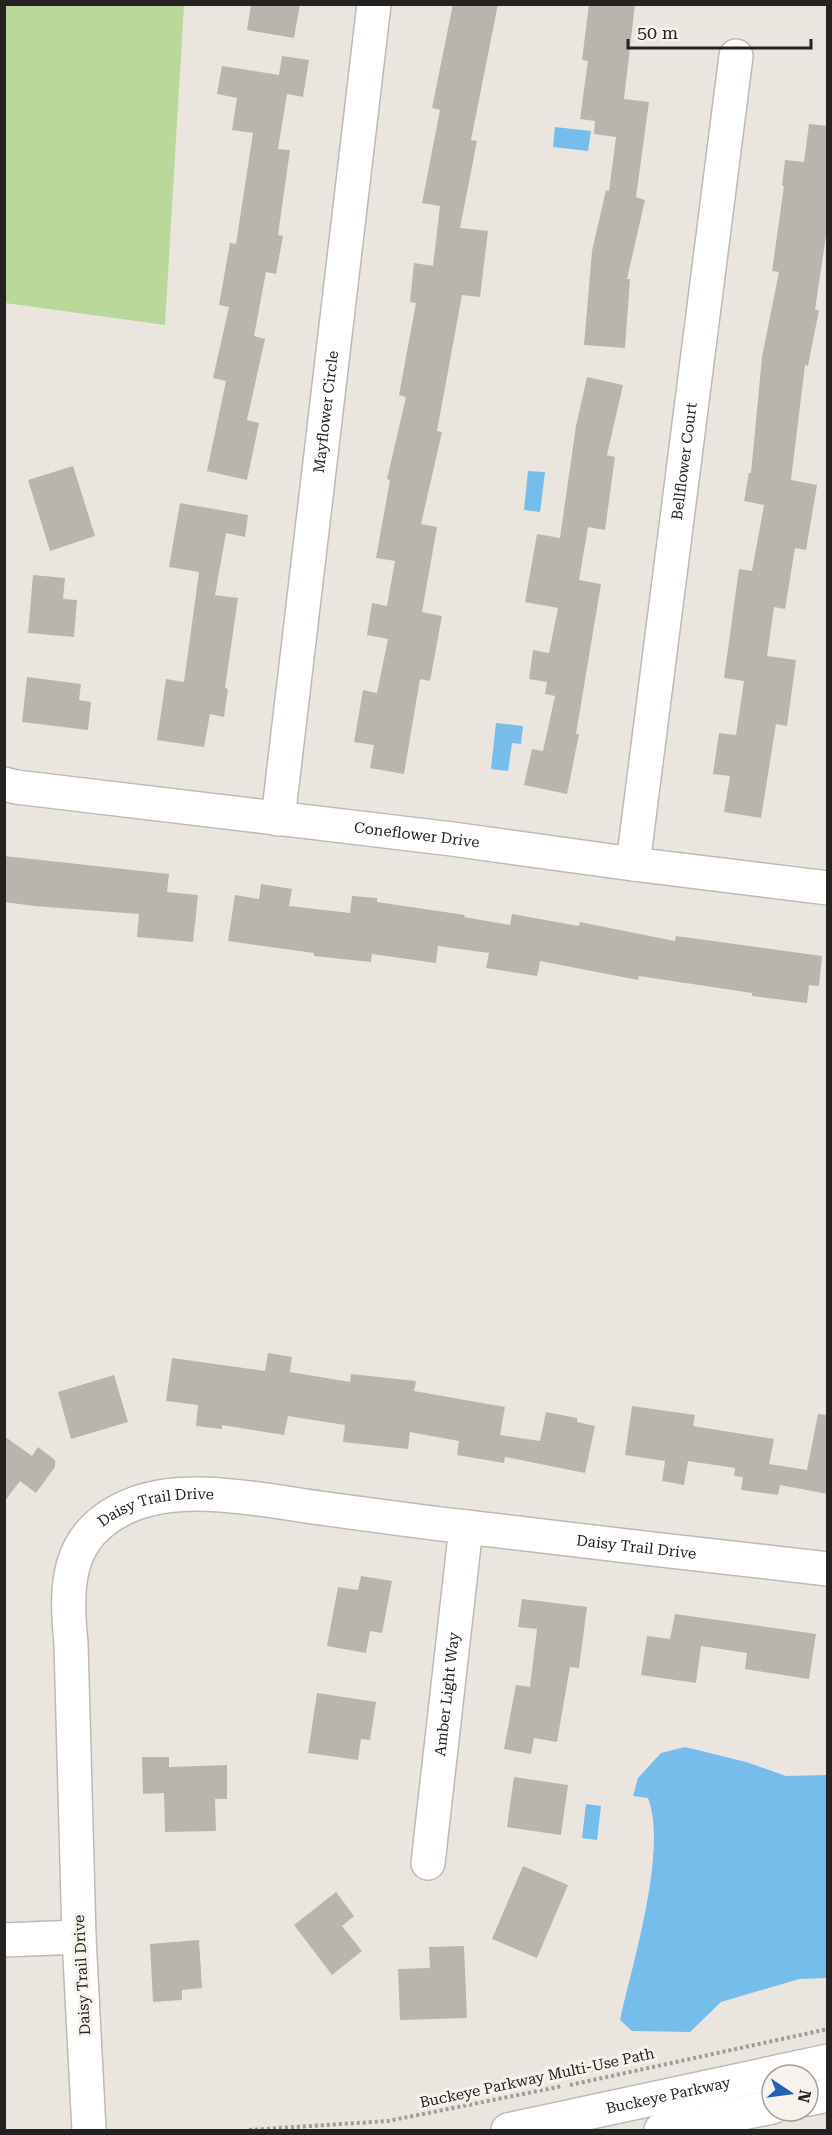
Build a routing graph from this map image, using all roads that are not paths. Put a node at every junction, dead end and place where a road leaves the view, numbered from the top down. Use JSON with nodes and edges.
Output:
{"nodes":[{"id":1,"x":374,"y":4,"type":"edge"},
{"id":2,"x":736,"y":56,"type":"dead end"},
{"id":3,"x":4,"y":784,"type":"edge"},
{"id":4,"x":278,"y":819,"type":"junction"},
{"id":5,"x":633,"y":864,"type":"junction"},
{"id":6,"x":828,"y":888,"type":"edge"},
{"id":7,"x":466,"y":1527,"type":"junction"},
{"id":8,"x":828,"y":1569,"type":"edge"},
{"id":9,"x":428,"y":1863,"type":"dead end"},
{"id":10,"x":80,"y":1936,"type":"junction"},
{"id":11,"x":4,"y":1940,"type":"edge"},
{"id":12,"x":828,"y":2061,"type":"edge"},
{"id":13,"x":760,"y":2109,"type":"edge"},
{"id":14,"x":89,"y":2130,"type":"edge"},
{"id":15,"x":508,"y":2130,"type":"edge"},
{"id":16,"x":661,"y":2130,"type":"edge"}],
"edges":[{"from":1,"to":4,"type":"street","name":"Mayflower Circle"},
{"from":2,"to":5,"type":"street","name":"Bellflower Court"},
{"from":3,"to":4,"type":"street","name":"Coneflower Drive"},
{"from":4,"to":5,"type":"street","name":"Coneflower Drive"},
{"from":5,"to":6,"type":"street","name":"Coneflower Drive"},
{"from":7,"to":8,"type":"street","name":"Daisy Trail Drive"},
{"from":7,"to":9,"type":"street","name":"Amber Light Way"},
{"from":7,"to":10,"type":"street","name":"Daisy Trail Drive"},
{"from":10,"to":11,"type":"street"},
{"from":10,"to":14,"type":"street","name":"Daisy Trail Drive"},
{"from":12,"to":15,"type":"street","name":"Buckeye Parkway"},
{"from":13,"to":16,"type":"street"}]}
